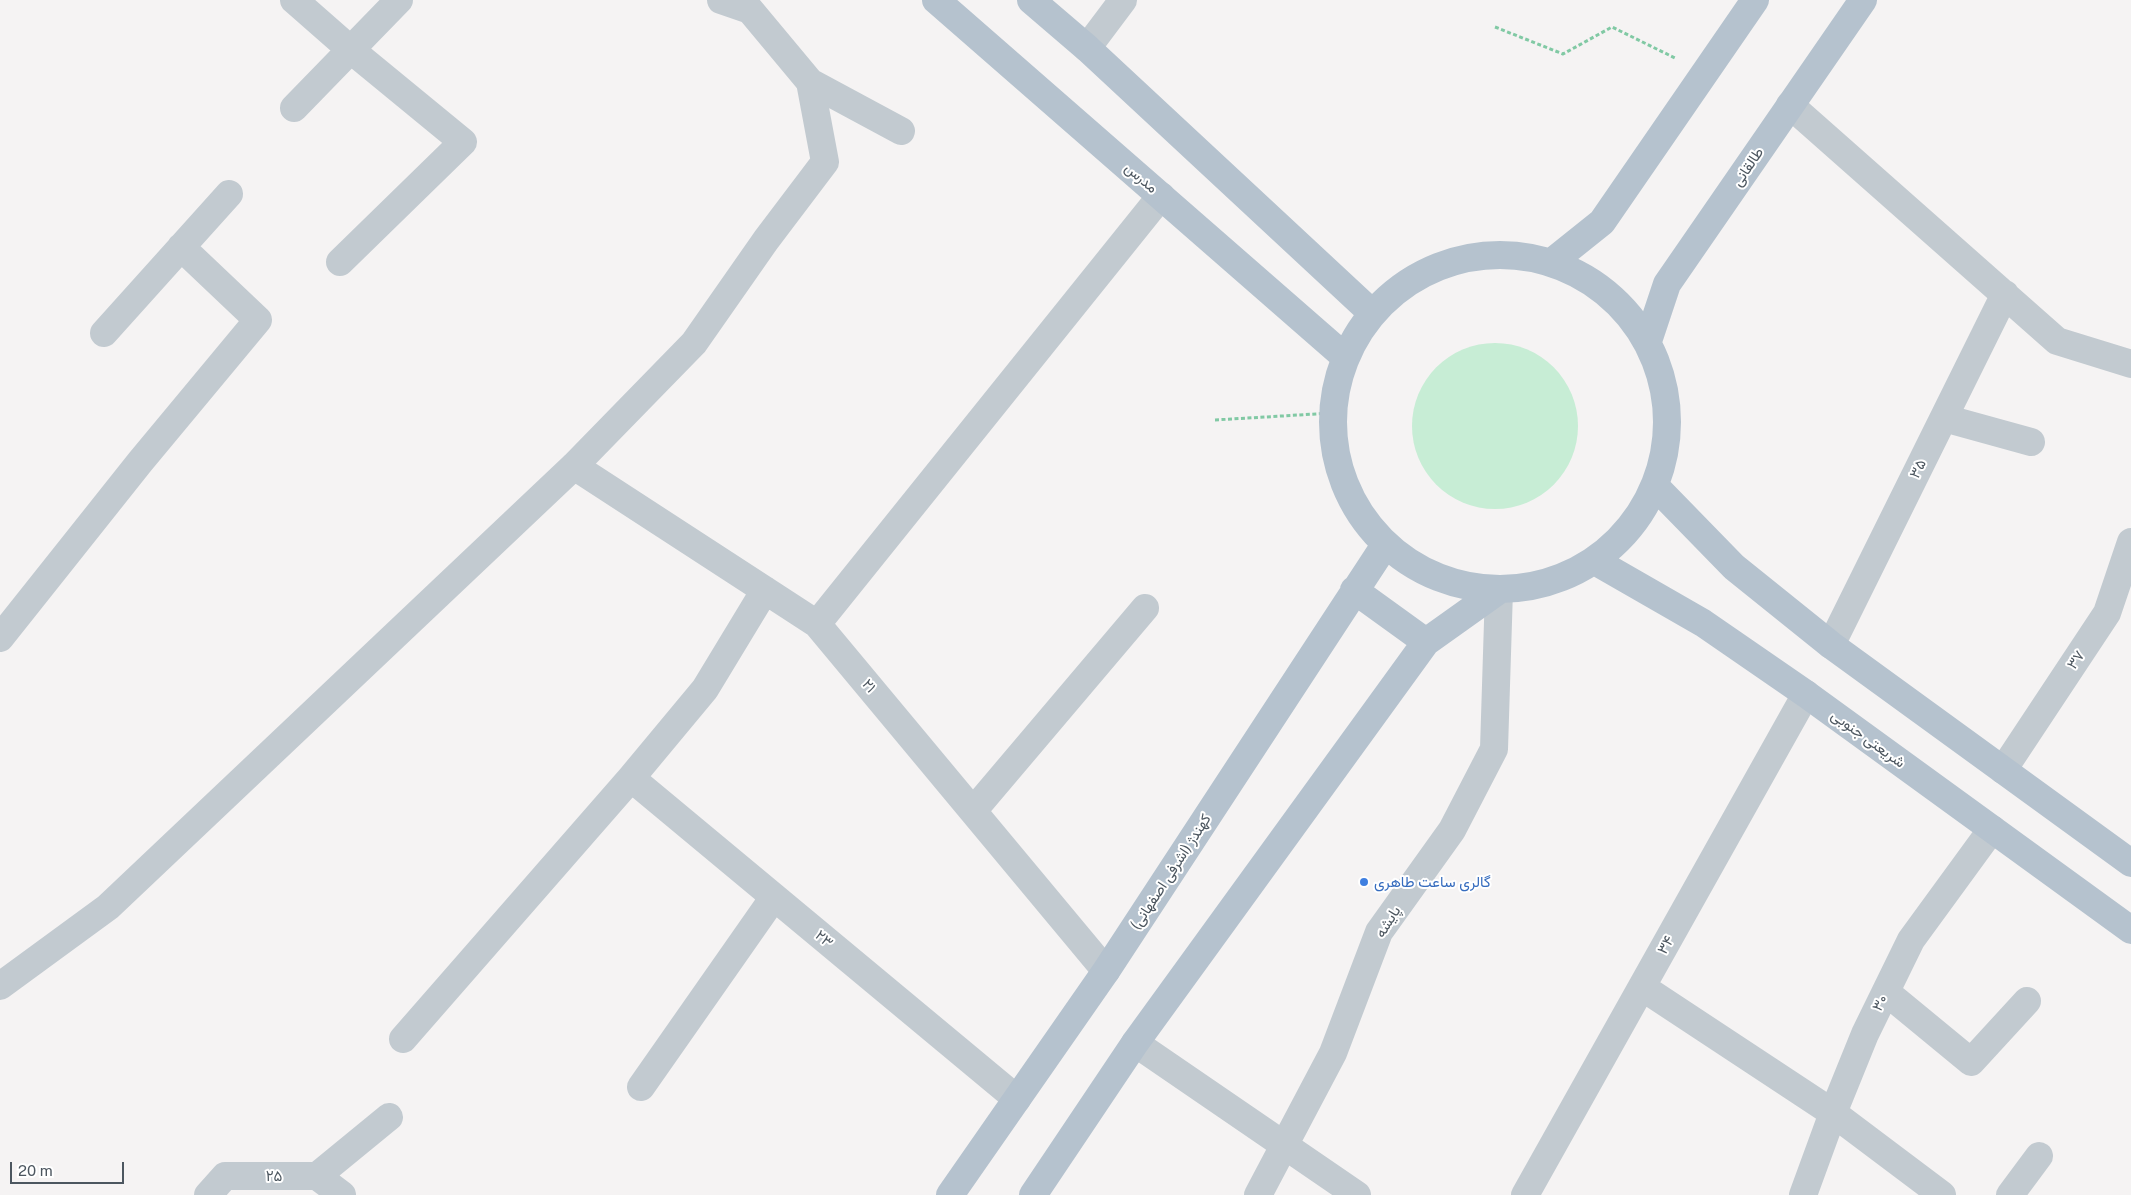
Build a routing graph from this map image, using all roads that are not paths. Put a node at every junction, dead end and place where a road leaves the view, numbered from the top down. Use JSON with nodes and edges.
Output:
{"nodes":[{"id":1,"x":294,"y":0,"type":"edge"},
{"id":2,"x":399,"y":0,"type":"edge"},
{"id":3,"x":722,"y":0,"type":"edge"},
{"id":4,"x":936,"y":0,"type":"edge"},
{"id":5,"x":1031,"y":0,"type":"edge"},
{"id":6,"x":1123,"y":0,"type":"edge"},
{"id":7,"x":1755,"y":0,"type":"edge"},
{"id":8,"x":1862,"y":0,"type":"edge"},
{"id":9,"x":1087,"y":48,"type":"junction"},
{"id":10,"x":351,"y":50,"type":"junction"},
{"id":11,"x":810,"y":82,"type":"junction"},
{"id":12,"x":1790,"y":106,"type":"junction"},
{"id":13,"x":294,"y":108,"type":"dead end"},
{"id":14,"x":901,"y":131,"type":"dead end"},
{"id":15,"x":229,"y":194,"type":"dead end"},
{"id":16,"x":1161,"y":196,"type":"junction"},
{"id":17,"x":181,"y":247,"type":"junction"},
{"id":18,"x":340,"y":262,"type":"dead end"},
{"id":19,"x":1552,"y":262,"type":"junction"},
{"id":20,"x":2004,"y":294,"type":"junction"},
{"id":21,"x":1372,"y":313,"type":"junction"},
{"id":22,"x":104,"y":333,"type":"dead end"},
{"id":23,"x":1648,"y":341,"type":"junction"},
{"id":24,"x":1345,"y":357,"type":"junction"},
{"id":25,"x":2131,"y":364,"type":"edge"},
{"id":26,"x":1944,"y":418,"type":"junction"},
{"id":27,"x":2031,"y":442,"type":"dead end"},
{"id":28,"x":574,"y":466,"type":"junction"},
{"id":29,"x":1656,"y":486,"type":"junction"},
{"id":30,"x":2131,"y":542,"type":"edge"},
{"id":31,"x":1385,"y":545,"type":"junction"},
{"id":32,"x":1595,"y":561,"type":"junction"},
{"id":33,"x":765,"y":590,"type":"junction"},
{"id":34,"x":1354,"y":590,"type":"junction"},
{"id":35,"x":1499,"y":590,"type":"junction"},
{"id":36,"x":1145,"y":608,"type":"dead end"},
{"id":37,"x":4,"y":624,"type":"edge"},
{"id":38,"x":817,"y":624,"type":"junction"},
{"id":39,"x":1426,"y":642,"type":"junction"},
{"id":40,"x":1831,"y":645,"type":"junction"},
{"id":41,"x":1806,"y":694,"type":"junction"},
{"id":42,"x":2003,"y":770,"type":"junction"},
{"id":43,"x":632,"y":778,"type":"junction"},
{"id":44,"x":973,"y":811,"type":"junction"},
{"id":45,"x":1992,"y":829,"type":"junction"},
{"id":46,"x":2131,"y":863,"type":"edge"},
{"id":47,"x":774,"y":897,"type":"junction"},
{"id":48,"x":2131,"y":930,"type":"edge"},
{"id":49,"x":1106,"y":971,"type":"junction"},
{"id":50,"x":0,"y":986,"type":"edge"},
{"id":51,"x":1642,"y":987,"type":"junction"},
{"id":52,"x":1886,"y":992,"type":"junction"},
{"id":53,"x":2027,"y":1001,"type":"dead end"},
{"id":54,"x":404,"y":1039,"type":"dead end"},
{"id":55,"x":1135,"y":1043,"type":"junction"},
{"id":56,"x":641,"y":1087,"type":"dead end"},
{"id":57,"x":1017,"y":1099,"type":"junction"},
{"id":58,"x":1832,"y":1113,"type":"junction"},
{"id":59,"x":389,"y":1117,"type":"dead end"},
{"id":60,"x":1286,"y":1146,"type":"junction"},
{"id":61,"x":2039,"y":1156,"type":"dead end"},
{"id":62,"x":317,"y":1176,"type":"junction"},
{"id":63,"x":208,"y":1195,"type":"edge"},
{"id":64,"x":342,"y":1195,"type":"edge"},
{"id":65,"x":950,"y":1195,"type":"edge"},
{"id":66,"x":1033,"y":1195,"type":"edge"},
{"id":67,"x":1258,"y":1195,"type":"edge"},
{"id":68,"x":1357,"y":1195,"type":"edge"},
{"id":69,"x":1525,"y":1195,"type":"edge"},
{"id":70,"x":1802,"y":1195,"type":"edge"},
{"id":71,"x":1942,"y":1195,"type":"edge"},
{"id":72,"x":2010,"y":1195,"type":"edge"}],
"edges":[{"from":1,"to":10,"type":"street"},
{"from":2,"to":10,"type":"street"},
{"from":3,"to":11,"type":"street"},
{"from":4,"to":16,"type":"main road","name":"مدرس"},
{"from":5,"to":9,"type":"main road"},
{"from":6,"to":9,"type":"street"},
{"from":7,"to":19,"type":"main road"},
{"from":8,"to":12,"type":"main road","name":"طالقانی"},
{"from":9,"to":21,"type":"main road"},
{"from":10,"to":13,"type":"street"},
{"from":10,"to":18,"type":"street"},
{"from":11,"to":14,"type":"street"},
{"from":11,"to":28,"type":"street"},
{"from":12,"to":20,"type":"street"},
{"from":12,"to":23,"type":"main road","name":"طالقانی"},
{"from":15,"to":17,"type":"street"},
{"from":16,"to":24,"type":"main road","name":"مدرس"},
{"from":16,"to":38,"type":"street"},
{"from":17,"to":22,"type":"street"},
{"from":17,"to":37,"type":"street"},
{"from":19,"to":21,"type":"main road"},
{"from":19,"to":23,"type":"main road"},
{"from":20,"to":25,"type":"street"},
{"from":20,"to":26,"type":"street","name":"۳۵"},
{"from":21,"to":24,"type":"main road"},
{"from":23,"to":29,"type":"main road"},
{"from":24,"to":31,"type":"main road"},
{"from":26,"to":27,"type":"street"},
{"from":26,"to":40,"type":"street","name":"۳۵"},
{"from":28,"to":33,"type":"street","name":"۲۱"},
{"from":28,"to":50,"type":"street"},
{"from":29,"to":32,"type":"main road"},
{"from":29,"to":40,"type":"main road"},
{"from":30,"to":42,"type":"street","name":"۳۷"},
{"from":31,"to":34,"type":"main road","name":"کهندژ (اشرفی اصفهانی)"},
{"from":31,"to":35,"type":"main road"},
{"from":32,"to":35,"type":"main road"},
{"from":32,"to":41,"type":"main road","name":"شریعتی جنوبی"},
{"from":33,"to":38,"type":"street","name":"۲۱"},
{"from":33,"to":43,"type":"street"},
{"from":34,"to":39,"type":"main road"},
{"from":34,"to":49,"type":"main road","name":"کهندژ (اشرفی اصفهانی)"},
{"from":35,"to":39,"type":"main road"},
{"from":35,"to":60,"type":"street","name":"پایشه"},
{"from":36,"to":44,"type":"street"},
{"from":38,"to":44,"type":"street","name":"۲۱"},
{"from":39,"to":55,"type":"main road"},
{"from":40,"to":42,"type":"main road"},
{"from":41,"to":45,"type":"main road","name":"شریعتی جنوبی"},
{"from":41,"to":51,"type":"street","name":"۳۴"},
{"from":42,"to":46,"type":"main road"},
{"from":43,"to":47,"type":"street","name":"۲۳"},
{"from":43,"to":54,"type":"street"},
{"from":44,"to":49,"type":"street","name":"۲۱"},
{"from":45,"to":48,"type":"main road","name":"شریعتی جنوبی"},
{"from":45,"to":52,"type":"street","name":"۳۰"},
{"from":47,"to":56,"type":"street"},
{"from":47,"to":57,"type":"street","name":"۲۳"},
{"from":49,"to":57,"type":"main road","name":"کهندژ (اشرفی اصفهانی)"},
{"from":51,"to":58,"type":"street"},
{"from":51,"to":69,"type":"street","name":"۳۴"},
{"from":52,"to":53,"type":"street"},
{"from":52,"to":58,"type":"street","name":"۳۰"},
{"from":55,"to":60,"type":"street"},
{"from":55,"to":66,"type":"main road"},
{"from":57,"to":65,"type":"main road","name":"کهندژ (اشرفی اصفهانی)"},
{"from":58,"to":70,"type":"street","name":"۳۰"},
{"from":58,"to":71,"type":"street"},
{"from":59,"to":62,"type":"street"},
{"from":60,"to":67,"type":"street","name":"پایشه"},
{"from":60,"to":68,"type":"street"},
{"from":61,"to":72,"type":"street"},
{"from":62,"to":63,"type":"street","name":"۲۵"},
{"from":62,"to":64,"type":"street"}]}
